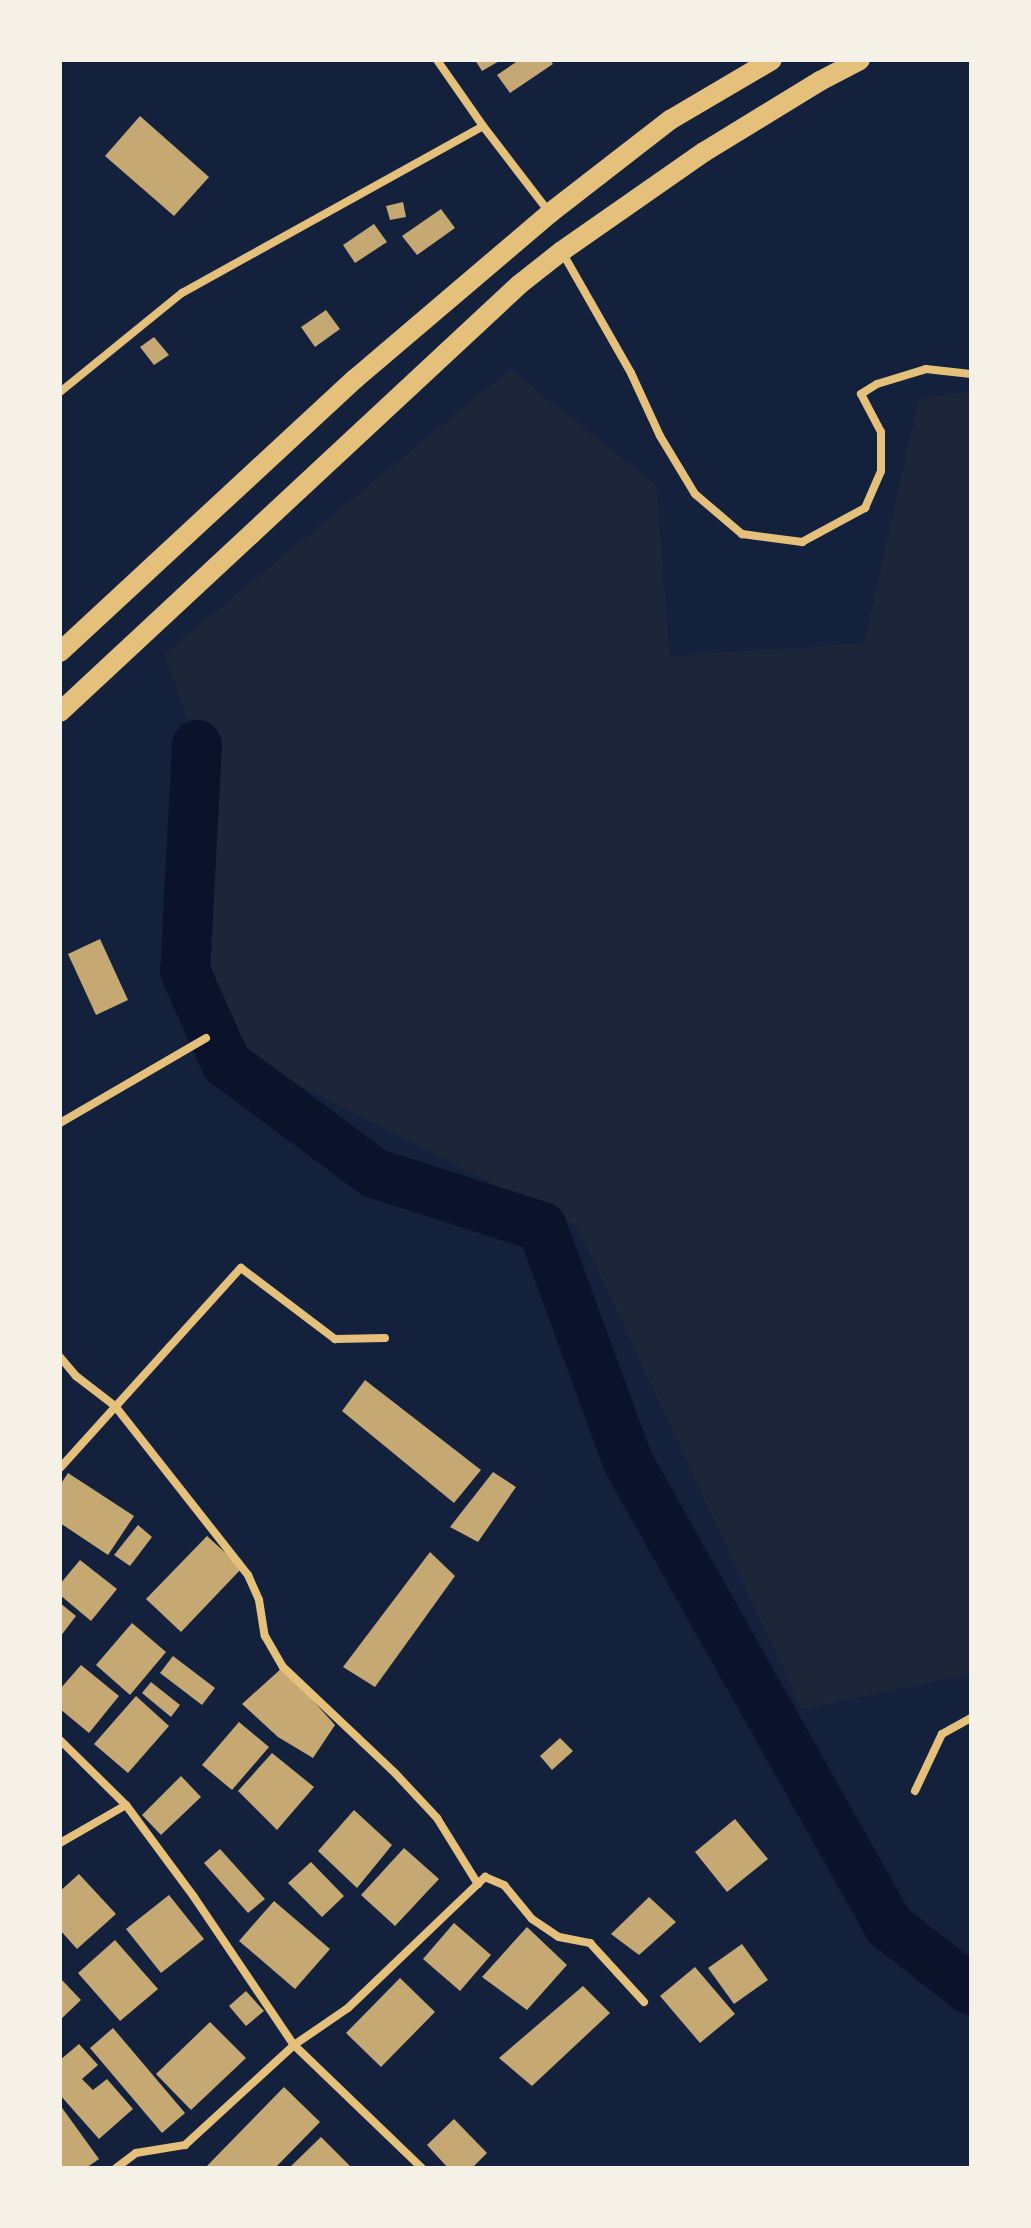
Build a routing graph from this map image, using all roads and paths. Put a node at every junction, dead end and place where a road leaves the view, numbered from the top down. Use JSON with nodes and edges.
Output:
{"nodes":[{"id":1,"x":437,"y":60,"type":"edge"},
{"id":2,"x":772,"y":60,"type":"edge"},
{"id":3,"x":860,"y":60,"type":"edge"},
{"id":4,"x":483,"y":126,"type":"junction"},
{"id":5,"x":550,"y":213,"type":"junction"},
{"id":6,"x":562,"y":251,"type":"junction"},
{"id":7,"x":971,"y":374,"type":"edge"},
{"id":8,"x":60,"y":392,"type":"edge"},
{"id":9,"x":60,"y":652,"type":"edge"},
{"id":10,"x":60,"y":712,"type":"edge"},
{"id":11,"x":206,"y":1038,"type":"dead end"},
{"id":12,"x":60,"y":1123,"type":"edge"},
{"id":13,"x":385,"y":1338,"type":"dead end"},
{"id":14,"x":60,"y":1357,"type":"edge"},
{"id":15,"x":115,"y":1406,"type":"junction"},
{"id":16,"x":60,"y":1468,"type":"edge"},
{"id":17,"x":971,"y":1718,"type":"edge"},
{"id":18,"x":60,"y":1740,"type":"edge"},
{"id":19,"x":915,"y":1791,"type":"dead end"},
{"id":20,"x":126,"y":1805,"type":"junction"},
{"id":21,"x":60,"y":1843,"type":"edge"},
{"id":22,"x":478,"y":1884,"type":"junction"},
{"id":23,"x":644,"y":2002,"type":"dead end"},
{"id":24,"x":294,"y":2045,"type":"junction"},
{"id":25,"x":116,"y":2168,"type":"edge"},
{"id":26,"x":422,"y":2168,"type":"edge"}],
"edges":[{"from":1,"to":4,"type":"street"},
{"from":2,"to":5,"type":"main road"},
{"from":3,"to":6,"type":"main road"},
{"from":4,"to":5,"type":"street"},
{"from":4,"to":8,"type":"street"},
{"from":5,"to":9,"type":"main road"},
{"from":6,"to":7,"type":"street"},
{"from":6,"to":10,"type":"main road"},
{"from":11,"to":12,"type":"street"},
{"from":13,"to":15,"type":"street"},
{"from":14,"to":15,"type":"street"},
{"from":15,"to":16,"type":"street"},
{"from":15,"to":22,"type":"street"},
{"from":17,"to":19,"type":"street"},
{"from":18,"to":20,"type":"street"},
{"from":20,"to":21,"type":"street"},
{"from":20,"to":24,"type":"street"},
{"from":22,"to":23,"type":"street"},
{"from":22,"to":24,"type":"street"},
{"from":24,"to":25,"type":"street"},
{"from":24,"to":26,"type":"street"}]}
